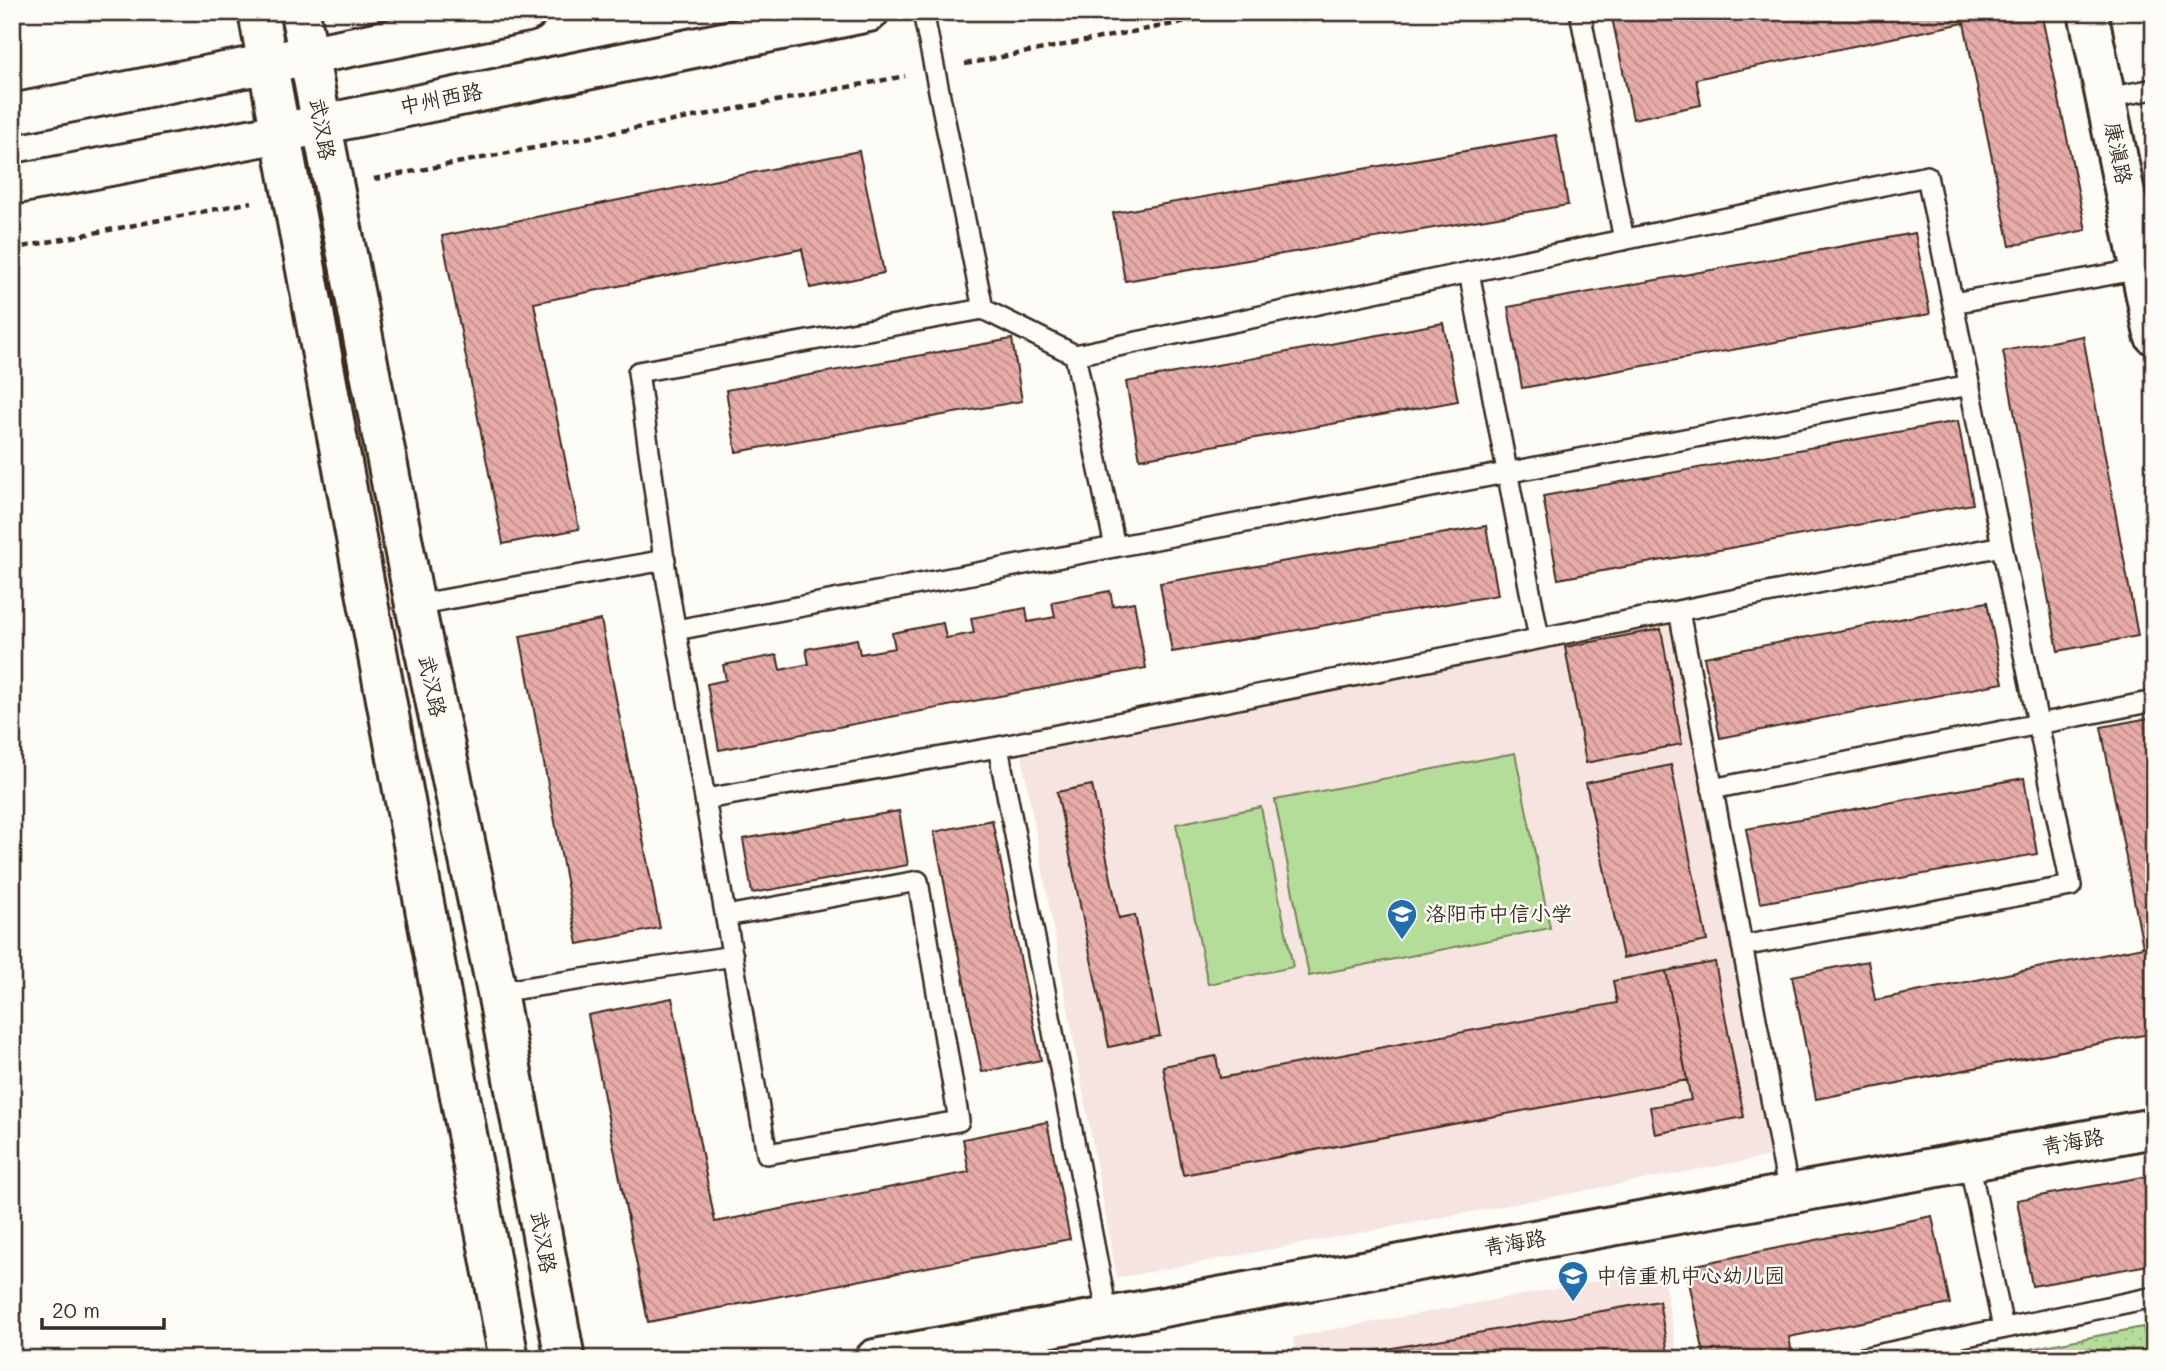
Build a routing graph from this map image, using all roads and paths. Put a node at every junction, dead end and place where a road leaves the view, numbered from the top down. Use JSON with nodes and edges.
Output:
{"nodes":[{"id":1,"x":258,"y":12,"type":"edge"},
{"id":2,"x":300,"y":12,"type":"edge"},
{"id":3,"x":527,"y":12,"type":"edge"},
{"id":4,"x":869,"y":12,"type":"edge"},
{"id":5,"x":923,"y":12,"type":"edge"},
{"id":6,"x":1236,"y":12,"type":"edge"},
{"id":7,"x":1580,"y":12,"type":"edge"},
{"id":8,"x":2088,"y":12,"type":"edge"},
{"id":9,"x":2115,"y":12,"type":"edge"},
{"id":10,"x":308,"y":55,"type":"junction"},
{"id":11,"x":268,"y":63,"type":"junction"},
{"id":12,"x":935,"y":70,"type":"junction"},
{"id":13,"x":2130,"y":94,"type":"edge"},
{"id":14,"x":12,"y":114,"type":"edge"},
{"id":15,"x":320,"y":124,"type":"junction"},
{"id":16,"x":280,"y":134,"type":"junction"},
{"id":17,"x":12,"y":185,"type":"edge"},
{"id":18,"x":332,"y":187,"type":"junction"},
{"id":19,"x":292,"y":195,"type":"junction"},
{"id":20,"x":2154,"y":209,"type":"edge"},
{"id":21,"x":1624,"y":240,"type":"junction"},
{"id":22,"x":12,"y":249,"type":"edge"},
{"id":23,"x":2141,"y":269,"type":"junction"},
{"id":24,"x":1469,"y":272,"type":"junction"},
{"id":25,"x":1953,"y":303,"type":"junction"},
{"id":26,"x":983,"y":309,"type":"junction"},
{"id":27,"x":2154,"y":335,"type":"edge"},
{"id":28,"x":1075,"y":355,"type":"junction"},
{"id":29,"x":1970,"y":385,"type":"junction"},
{"id":30,"x":1507,"y":472,"type":"junction"},
{"id":31,"x":2002,"y":546,"type":"junction"},
{"id":32,"x":1115,"y":547,"type":"junction"},
{"id":33,"x":665,"y":560,"type":"junction"},
{"id":34,"x":415,"y":605,"type":"junction"},
{"id":35,"x":1679,"y":611,"type":"junction"},
{"id":36,"x":676,"y":630,"type":"junction"},
{"id":37,"x":1539,"y":638,"type":"junction"},
{"id":38,"x":2154,"y":701,"type":"edge"},
{"id":39,"x":2038,"y":724,"type":"junction"},
{"id":40,"x":998,"y":747,"type":"junction"},
{"id":41,"x":1712,"y":789,"type":"junction"},
{"id":42,"x":705,"y":799,"type":"junction"},
{"id":43,"x":726,"y":916,"type":"junction"},
{"id":44,"x":1742,"y":946,"type":"junction"},
{"id":45,"x":733,"y":956,"type":"junction"},
{"id":46,"x":497,"y":992,"type":"junction"},
{"id":47,"x":2154,"y":1128,"type":"edge"},
{"id":48,"x":1969,"y":1161,"type":"junction"},
{"id":49,"x":1789,"y":1194,"type":"junction"},
{"id":50,"x":2154,"y":1297,"type":"edge"},
{"id":51,"x":1108,"y":1317,"type":"junction"},
{"id":52,"x":2003,"y":1328,"type":"junction"},
{"id":53,"x":950,"y":1352,"type":"edge"},
{"id":54,"x":509,"y":1359,"type":"edge"},
{"id":55,"x":565,"y":1359,"type":"edge"},
{"id":56,"x":876,"y":1359,"type":"edge"},
{"id":57,"x":1857,"y":1359,"type":"edge"}],
"edges":[{"from":1,"to":11,"type":"main road","name":"武汉路"},
{"from":2,"to":10,"type":"main road","name":"武汉路"},
{"from":3,"to":10,"type":"main road"},
{"from":4,"to":15,"type":"main road","name":"中州西路"},
{"from":5,"to":12,"type":"lane"},
{"from":6,"to":12,"type":"path"},
{"from":7,"to":21,"type":"lane"},
{"from":8,"to":13,"type":"main road","name":"康滇路"},
{"from":9,"to":13,"type":"main road","name":"康滇路"},
{"from":10,"to":11,"type":"main road"},
{"from":10,"to":15,"type":"main road","name":"武汉路"},
{"from":11,"to":14,"type":"main road"},
{"from":11,"to":16,"type":"main road","name":"武汉路"},
{"from":12,"to":18,"type":"path"},
{"from":12,"to":26,"type":"lane"},
{"from":13,"to":20,"type":"main road","name":"康滇路"},
{"from":13,"to":23,"type":"main road","name":"康滇路"},
{"from":15,"to":16,"type":"main road","name":"中州西路"},
{"from":15,"to":18,"type":"main road","name":"武汉路"},
{"from":16,"to":17,"type":"main road","name":"中州西路"},
{"from":16,"to":19,"type":"main road","name":"武汉路"},
{"from":18,"to":34,"type":"main road","name":"武汉路"},
{"from":19,"to":22,"type":"path"},
{"from":19,"to":54,"type":"main road","name":"武汉路"},
{"from":21,"to":24,"type":"lane"},
{"from":21,"to":25,"type":"lane"},
{"from":23,"to":25,"type":"lane"},
{"from":23,"to":27,"type":"main road","name":"康滇路"},
{"from":24,"to":28,"type":"lane"},
{"from":24,"to":30,"type":"lane"},
{"from":25,"to":29,"type":"lane"},
{"from":26,"to":28,"type":"lane"},
{"from":26,"to":33,"type":"lane"},
{"from":28,"to":32,"type":"lane"},
{"from":29,"to":30,"type":"lane"},
{"from":29,"to":31,"type":"lane"},
{"from":30,"to":32,"type":"lane"},
{"from":30,"to":37,"type":"lane"},
{"from":31,"to":35,"type":"lane"},
{"from":31,"to":39,"type":"lane"},
{"from":32,"to":36,"type":"lane"},
{"from":33,"to":34,"type":"lane"},
{"from":33,"to":36,"type":"lane"},
{"from":34,"to":46,"type":"main road","name":"武汉路"},
{"from":35,"to":37,"type":"lane"},
{"from":35,"to":41,"type":"lane"},
{"from":36,"to":42,"type":"lane"},
{"from":37,"to":40,"type":"lane"},
{"from":38,"to":39,"type":"lane"},
{"from":39,"to":41,"type":"lane"},
{"from":39,"to":44,"type":"lane"},
{"from":40,"to":42,"type":"lane"},
{"from":40,"to":51,"type":"lane"},
{"from":41,"to":44,"type":"lane"},
{"from":42,"to":43,"type":"lane"},
{"from":43,"to":45,"type":"lane"},
{"from":43,"to":45,"type":"lane"},
{"from":44,"to":49,"type":"lane"},
{"from":45,"to":46,"type":"lane"},
{"from":46,"to":55,"type":"main road","name":"武汉路"},
{"from":47,"to":48,"type":"main road","name":"青海路"},
{"from":48,"to":49,"type":"main road","name":"青海路"},
{"from":48,"to":52,"type":"lane"},
{"from":49,"to":51,"type":"main road","name":"青海路"},
{"from":50,"to":52,"type":"lane"},
{"from":51,"to":53,"type":"main road","name":"青海路"},
{"from":52,"to":57,"type":"lane"},
{"from":53,"to":56,"type":"main road","name":"青海路"}]}
